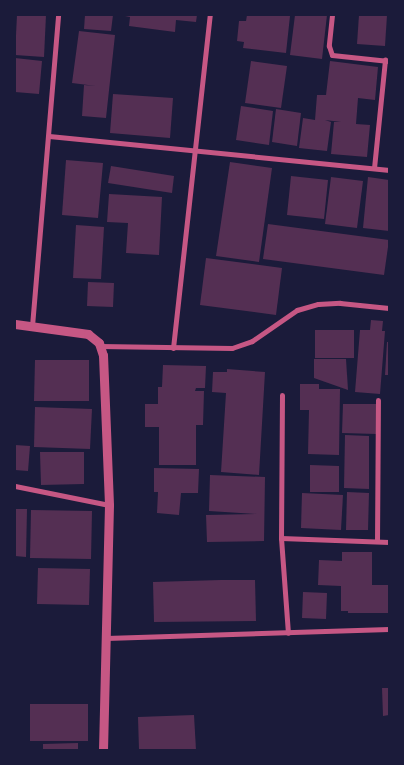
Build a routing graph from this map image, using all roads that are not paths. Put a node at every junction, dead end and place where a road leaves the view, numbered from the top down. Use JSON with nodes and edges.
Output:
{"nodes":[{"id":1,"x":58,"y":15,"type":"edge"},
{"id":2,"x":210,"y":15,"type":"edge"},
{"id":3,"x":332,"y":15,"type":"edge"},
{"id":4,"x":387,"y":60,"type":"edge"},
{"id":5,"x":49,"y":136,"type":"junction"},
{"id":6,"x":194,"y":150,"type":"junction"},
{"id":7,"x":374,"y":168,"type":"junction"},
{"id":8,"x":389,"y":170,"type":"edge"},
{"id":9,"x":389,"y":308,"type":"edge"},
{"id":10,"x":15,"y":324,"type":"edge"},
{"id":11,"x":32,"y":326,"type":"junction"},
{"id":12,"x":100,"y":346,"type":"junction"},
{"id":13,"x":173,"y":348,"type":"junction"},
{"id":14,"x":282,"y":395,"type":"dead end"},
{"id":15,"x":378,"y":400,"type":"dead end"},
{"id":16,"x":15,"y":486,"type":"edge"},
{"id":17,"x":109,"y":505,"type":"junction"},
{"id":18,"x":281,"y":538,"type":"junction"},
{"id":19,"x":377,"y":542,"type":"junction"},
{"id":20,"x":389,"y":542,"type":"edge"},
{"id":21,"x":389,"y":629,"type":"edge"},
{"id":22,"x":288,"y":632,"type":"junction"},
{"id":23,"x":106,"y":638,"type":"junction"},
{"id":24,"x":103,"y":750,"type":"edge"}],
"edges":[{"from":1,"to":5,"type":"street"},
{"from":2,"to":6,"type":"street"},
{"from":3,"to":4,"type":"street"},
{"from":4,"to":7,"type":"street"},
{"from":5,"to":6,"type":"street"},
{"from":5,"to":11,"type":"street"},
{"from":6,"to":7,"type":"street"},
{"from":6,"to":13,"type":"street"},
{"from":7,"to":8,"type":"street"},
{"from":9,"to":13,"type":"street"},
{"from":10,"to":11,"type":"street"},
{"from":11,"to":12,"type":"street"},
{"from":12,"to":13,"type":"street"},
{"from":12,"to":17,"type":"street"},
{"from":14,"to":18,"type":"street"},
{"from":15,"to":19,"type":"street"},
{"from":16,"to":17,"type":"street"},
{"from":17,"to":23,"type":"street"},
{"from":18,"to":19,"type":"street"},
{"from":18,"to":22,"type":"street"},
{"from":19,"to":20,"type":"street"},
{"from":21,"to":22,"type":"street"},
{"from":22,"to":23,"type":"street"},
{"from":23,"to":24,"type":"street"}]}
